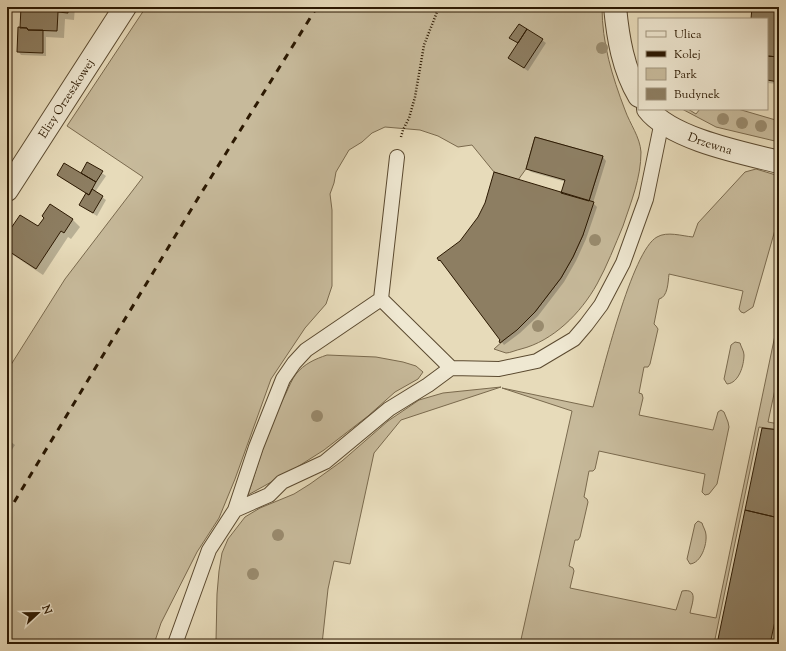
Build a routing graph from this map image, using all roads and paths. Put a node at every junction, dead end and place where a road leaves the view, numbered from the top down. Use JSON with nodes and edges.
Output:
{"nodes":[{"id":1,"x":125,"y":7,"type":"edge"},
{"id":2,"x":439,"y":7,"type":"edge"},
{"id":3,"x":615,"y":7,"type":"edge"},
{"id":4,"x":638,"y":94,"type":"edge"},
{"id":5,"x":655,"y":115,"type":"edge"},
{"id":6,"x":397,"y":157,"type":"joint"},
{"id":7,"x":779,"y":162,"type":"edge"},
{"id":8,"x":7,"y":190,"type":"edge"},
{"id":9,"x":381,"y":299,"type":"junction"},
{"id":10,"x":451,"y":368,"type":"junction"},
{"id":11,"x":235,"y":510,"type":"junction"},
{"id":12,"x":175,"y":644,"type":"edge"}],
"edges":[{"from":1,"to":8,"type":"street","name":"Elizy Orzeszkowej"},
{"from":2,"to":6,"type":"path"},
{"from":3,"to":4,"type":"street"},
{"from":5,"to":7,"type":"street","name":"Drzewna"},
{"from":5,"to":10,"type":"lane"},
{"from":6,"to":9,"type":"lane"},
{"from":9,"to":10,"type":"lane"},
{"from":9,"to":11,"type":"lane"},
{"from":10,"to":11,"type":"lane"},
{"from":11,"to":12,"type":"lane"}]}
